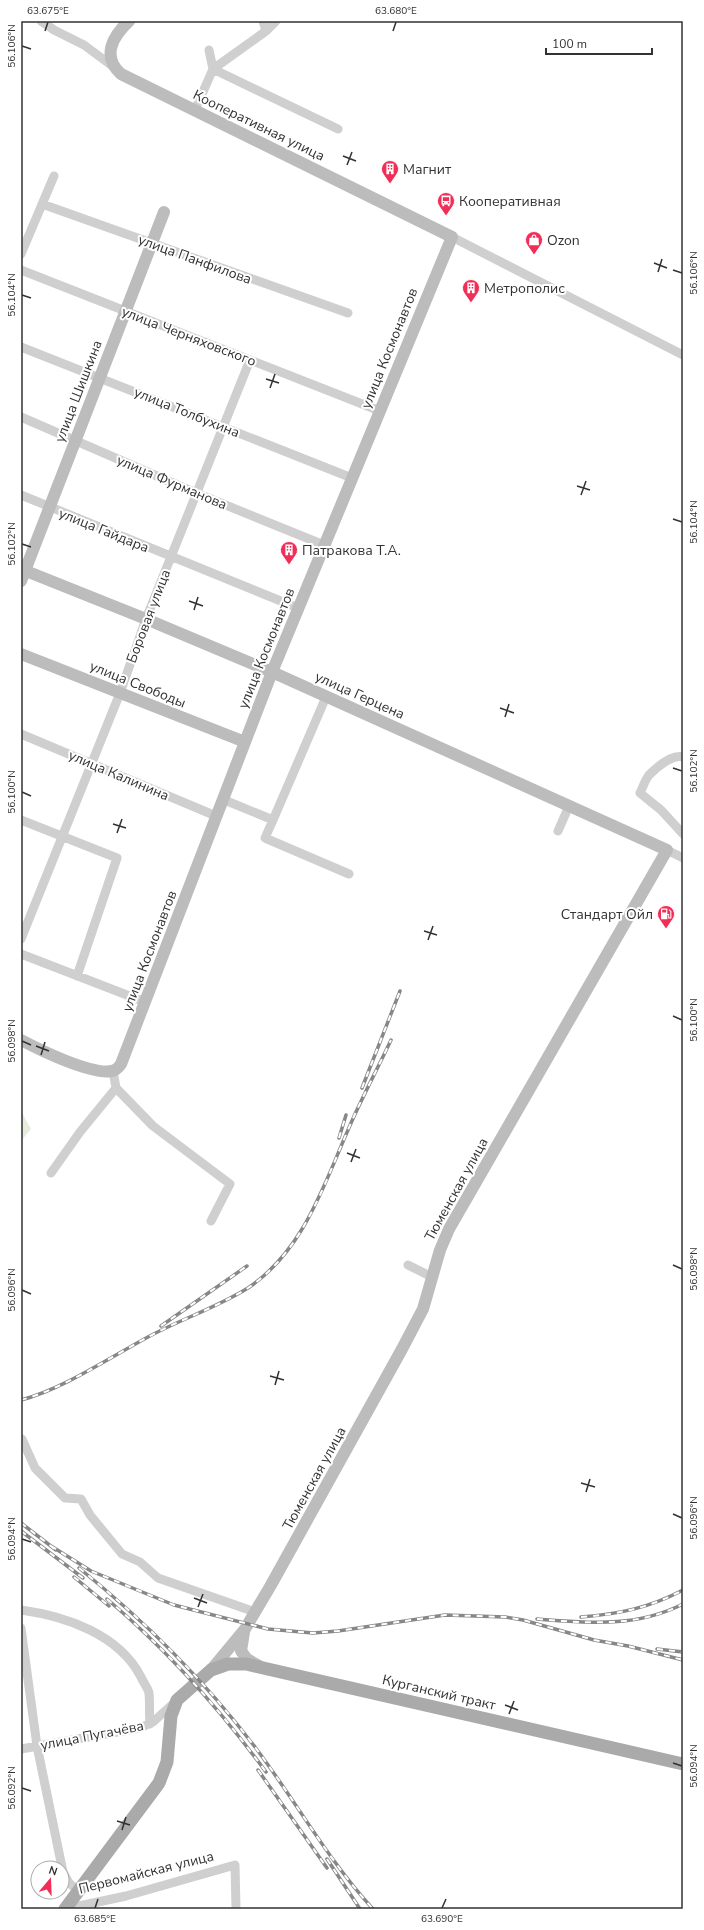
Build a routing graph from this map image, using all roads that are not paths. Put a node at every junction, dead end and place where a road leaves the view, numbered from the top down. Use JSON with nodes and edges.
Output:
{"nodes":[{"id":1,"x":41,"y":21,"type":"edge"},
{"id":2,"x":129,"y":21,"type":"edge"},
{"id":3,"x":263,"y":21,"type":"edge"},
{"id":4,"x":276,"y":21,"type":"edge"},
{"id":5,"x":266,"y":31,"type":"junction"},
{"id":6,"x":209,"y":50,"type":"dead end"},
{"id":7,"x":214,"y":69,"type":"junction"},
{"id":8,"x":118,"y":71,"type":"junction"},
{"id":9,"x":195,"y":110,"type":"junction"},
{"id":10,"x":338,"y":129,"type":"dead end"},
{"id":11,"x":54,"y":176,"type":"dead end"},
{"id":12,"x":42,"y":204,"type":"junction"},
{"id":13,"x":164,"y":212,"type":"dead end"},
{"id":14,"x":452,"y":237,"type":"junction"},
{"id":15,"x":152,"y":243,"type":"junction"},
{"id":16,"x":21,"y":254,"type":"edge"},
{"id":17,"x":21,"y":270,"type":"edge"},
{"id":18,"x":125,"y":311,"type":"junction"},
{"id":19,"x":348,"y":314,"type":"dead end"},
{"id":20,"x":21,"y":346,"type":"edge"},
{"id":21,"x":683,"y":355,"type":"edge"},
{"id":22,"x":250,"y":360,"type":"junction"},
{"id":23,"x":99,"y":378,"type":"junction"},
{"id":24,"x":380,"y":411,"type":"junction"},
{"id":25,"x":21,"y":417,"type":"edge"},
{"id":26,"x":223,"y":427,"type":"junction"},
{"id":27,"x":75,"y":439,"type":"junction"},
{"id":28,"x":352,"y":478,"type":"junction"},
{"id":29,"x":196,"y":493,"type":"junction"},
{"id":30,"x":21,"y":495,"type":"edge"},
{"id":31,"x":49,"y":507,"type":"junction"},
{"id":32,"x":324,"y":545,"type":"junction"},
{"id":33,"x":170,"y":557,"type":"junction"},
{"id":34,"x":22,"y":574,"type":"edge"},
{"id":35,"x":298,"y":608,"type":"junction"},
{"id":36,"x":146,"y":619,"type":"junction"},
{"id":37,"x":21,"y":654,"type":"edge"},
{"id":38,"x":272,"y":672,"type":"junction"},
{"id":39,"x":120,"y":693,"type":"junction"},
{"id":40,"x":326,"y":697,"type":"junction"},
{"id":41,"x":21,"y":734,"type":"edge"},
{"id":42,"x":245,"y":742,"type":"junction"},
{"id":43,"x":683,"y":757,"type":"edge"},
{"id":44,"x":91,"y":763,"type":"junction"},
{"id":45,"x":222,"y":799,"type":"junction"},
{"id":46,"x":569,"y":806,"type":"junction"},
{"id":47,"x":216,"y":816,"type":"junction"},
{"id":48,"x":21,"y":820,"type":"edge"},
{"id":49,"x":273,"y":820,"type":"junction"},
{"id":50,"x":558,"y":831,"type":"dead end"},
{"id":51,"x":683,"y":834,"type":"edge"},
{"id":52,"x":62,"y":836,"type":"junction"},
{"id":53,"x":667,"y":850,"type":"junction"},
{"id":54,"x":683,"y":858,"type":"edge"},
{"id":55,"x":349,"y":874,"type":"dead end"},
{"id":56,"x":21,"y":939,"type":"edge"},
{"id":57,"x":21,"y":954,"type":"edge"},
{"id":58,"x":77,"y":976,"type":"junction"},
{"id":59,"x":145,"y":1002,"type":"junction"},
{"id":60,"x":21,"y":1040,"type":"edge"},
{"id":61,"x":113,"y":1071,"type":"junction"},
{"id":62,"x":116,"y":1088,"type":"junction"},
{"id":63,"x":51,"y":1173,"type":"dead end"},
{"id":64,"x":212,"y":1221,"type":"dead end"},
{"id":65,"x":408,"y":1265,"type":"dead end"},
{"id":66,"x":432,"y":1277,"type":"junction"},
{"id":67,"x":22,"y":1439,"type":"edge"},
{"id":68,"x":21,"y":1610,"type":"edge"},
{"id":69,"x":255,"y":1612,"type":"junction"},
{"id":70,"x":21,"y":1628,"type":"edge"},
{"id":71,"x":245,"y":1629,"type":"junction"},
{"id":72,"x":266,"y":1669,"type":"junction"},
{"id":73,"x":211,"y":1670,"type":"junction"},
{"id":74,"x":177,"y":1700,"type":"junction"},
{"id":75,"x":150,"y":1724,"type":"junction"},
{"id":76,"x":37,"y":1746,"type":"junction"},
{"id":77,"x":21,"y":1750,"type":"edge"},
{"id":78,"x":683,"y":1764,"type":"edge"},
{"id":79,"x":79,"y":1891,"type":"junction"},
{"id":80,"x":65,"y":1909,"type":"edge"},
{"id":81,"x":236,"y":1909,"type":"edge"}],
"edges":[{"from":1,"to":8,"type":"street"},
{"from":2,"to":8,"type":"street"},
{"from":3,"to":5,"type":"street"},
{"from":4,"to":5,"type":"street"},
{"from":5,"to":7,"type":"street"},
{"from":6,"to":7,"type":"street"},
{"from":7,"to":9,"type":"street"},
{"from":7,"to":10,"type":"street"},
{"from":8,"to":9,"type":"street","name":"Кооперативная улица"},
{"from":9,"to":14,"type":"street","name":"Кооперативная улица"},
{"from":11,"to":12,"type":"street"},
{"from":12,"to":15,"type":"street","name":"улица Панфилова"},
{"from":12,"to":16,"type":"street"},
{"from":13,"to":15,"type":"street","name":"улица Шишкина"},
{"from":14,"to":21,"type":"street","name":"Кооперативная улица"},
{"from":14,"to":24,"type":"street","name":"улица Космонавтов"},
{"from":15,"to":18,"type":"street","name":"улица Шишкина"},
{"from":15,"to":19,"type":"street","name":"улица Панфилова"},
{"from":17,"to":18,"type":"street","name":"улица Черняховского"},
{"from":18,"to":22,"type":"street","name":"улица Черняховского"},
{"from":18,"to":23,"type":"street","name":"улица Шишкина"},
{"from":20,"to":23,"type":"street","name":"улица Толбухина"},
{"from":22,"to":24,"type":"street","name":"улица Черняховского"},
{"from":22,"to":26,"type":"street","name":"Боровая улица"},
{"from":23,"to":26,"type":"street","name":"улица Толбухина"},
{"from":23,"to":27,"type":"street","name":"улица Шишкина"},
{"from":24,"to":28,"type":"street","name":"улица Космонавтов"},
{"from":25,"to":27,"type":"street","name":"улица Фурманова"},
{"from":26,"to":28,"type":"street","name":"улица Толбухина"},
{"from":26,"to":29,"type":"street","name":"Боровая улица"},
{"from":27,"to":29,"type":"street","name":"улица Фурманова"},
{"from":27,"to":31,"type":"street","name":"улица Шишкина"},
{"from":28,"to":32,"type":"street","name":"улица Космонавтов"},
{"from":29,"to":32,"type":"street","name":"улица Фурманова"},
{"from":29,"to":33,"type":"street","name":"Боровая улица"},
{"from":30,"to":31,"type":"street","name":"улица Гайдара"},
{"from":31,"to":33,"type":"street","name":"улица Гайдара"},
{"from":31,"to":34,"type":"street","name":"улица Шишкина"},
{"from":32,"to":35,"type":"street","name":"улица Космонавтов"},
{"from":33,"to":35,"type":"street","name":"улица Гайдара"},
{"from":33,"to":36,"type":"street","name":"Боровая улица"},
{"from":34,"to":36,"type":"street","name":"улица Герцена"},
{"from":35,"to":38,"type":"street","name":"улица Космонавтов"},
{"from":36,"to":38,"type":"street","name":"улица Герцена"},
{"from":36,"to":39,"type":"street","name":"Боровая улица"},
{"from":37,"to":39,"type":"street","name":"улица Свободы"},
{"from":38,"to":40,"type":"street","name":"улица Герцена"},
{"from":38,"to":42,"type":"street","name":"улица Космонавтов"},
{"from":39,"to":42,"type":"street","name":"улица Свободы"},
{"from":39,"to":44,"type":"street","name":"Боровая улица"},
{"from":40,"to":46,"type":"street","name":"улица Герцена"},
{"from":40,"to":49,"type":"street"},
{"from":41,"to":44,"type":"street","name":"улица Калинина"},
{"from":42,"to":45,"type":"street","name":"улица Космонавтов"},
{"from":43,"to":51,"type":"street"},
{"from":44,"to":47,"type":"street","name":"улица Калинина"},
{"from":44,"to":52,"type":"street","name":"Боровая улица"},
{"from":45,"to":47,"type":"street","name":"улица Космонавтов"},
{"from":45,"to":49,"type":"street"},
{"from":46,"to":50,"type":"street"},
{"from":46,"to":53,"type":"street","name":"улица Герцена"},
{"from":47,"to":59,"type":"street","name":"улица Космонавтов"},
{"from":48,"to":52,"type":"street"},
{"from":49,"to":55,"type":"street"},
{"from":52,"to":56,"type":"street","name":"Боровая улица"},
{"from":52,"to":58,"type":"street"},
{"from":53,"to":54,"type":"street","name":"улица Герцена"},
{"from":53,"to":66,"type":"street","name":"Тюменская улица"},
{"from":57,"to":58,"type":"street"},
{"from":58,"to":59,"type":"street"},
{"from":59,"to":61,"type":"street","name":"улица Космонавтов"},
{"from":60,"to":61,"type":"street"},
{"from":61,"to":62,"type":"street"},
{"from":62,"to":63,"type":"street"},
{"from":62,"to":64,"type":"street"},
{"from":65,"to":66,"type":"street"},
{"from":66,"to":69,"type":"street","name":"Тюменская улица"},
{"from":67,"to":69,"type":"street"},
{"from":68,"to":75,"type":"street"},
{"from":69,"to":71,"type":"street","name":"Тюменская улица"},
{"from":70,"to":76,"type":"street"},
{"from":71,"to":72,"type":"street"},
{"from":71,"to":73,"type":"street","name":"Тюменская улица"},
{"from":72,"to":73,"type":"main road","name":"Курганский тракт"},
{"from":72,"to":78,"type":"main road","name":"Курганский тракт"},
{"from":73,"to":74,"type":"main road"},
{"from":74,"to":75,"type":"street","name":"улица Пугачёва"},
{"from":74,"to":79,"type":"main road","name":"Первомайская улица"},
{"from":75,"to":76,"type":"street","name":"улица Пугачёва"},
{"from":76,"to":77,"type":"street","name":"улица Пугачёва"},
{"from":76,"to":79,"type":"street"},
{"from":79,"to":80,"type":"main road","name":"Первомайская улица"},
{"from":80,"to":81,"type":"street","name":"Первомайская улица"}]}
